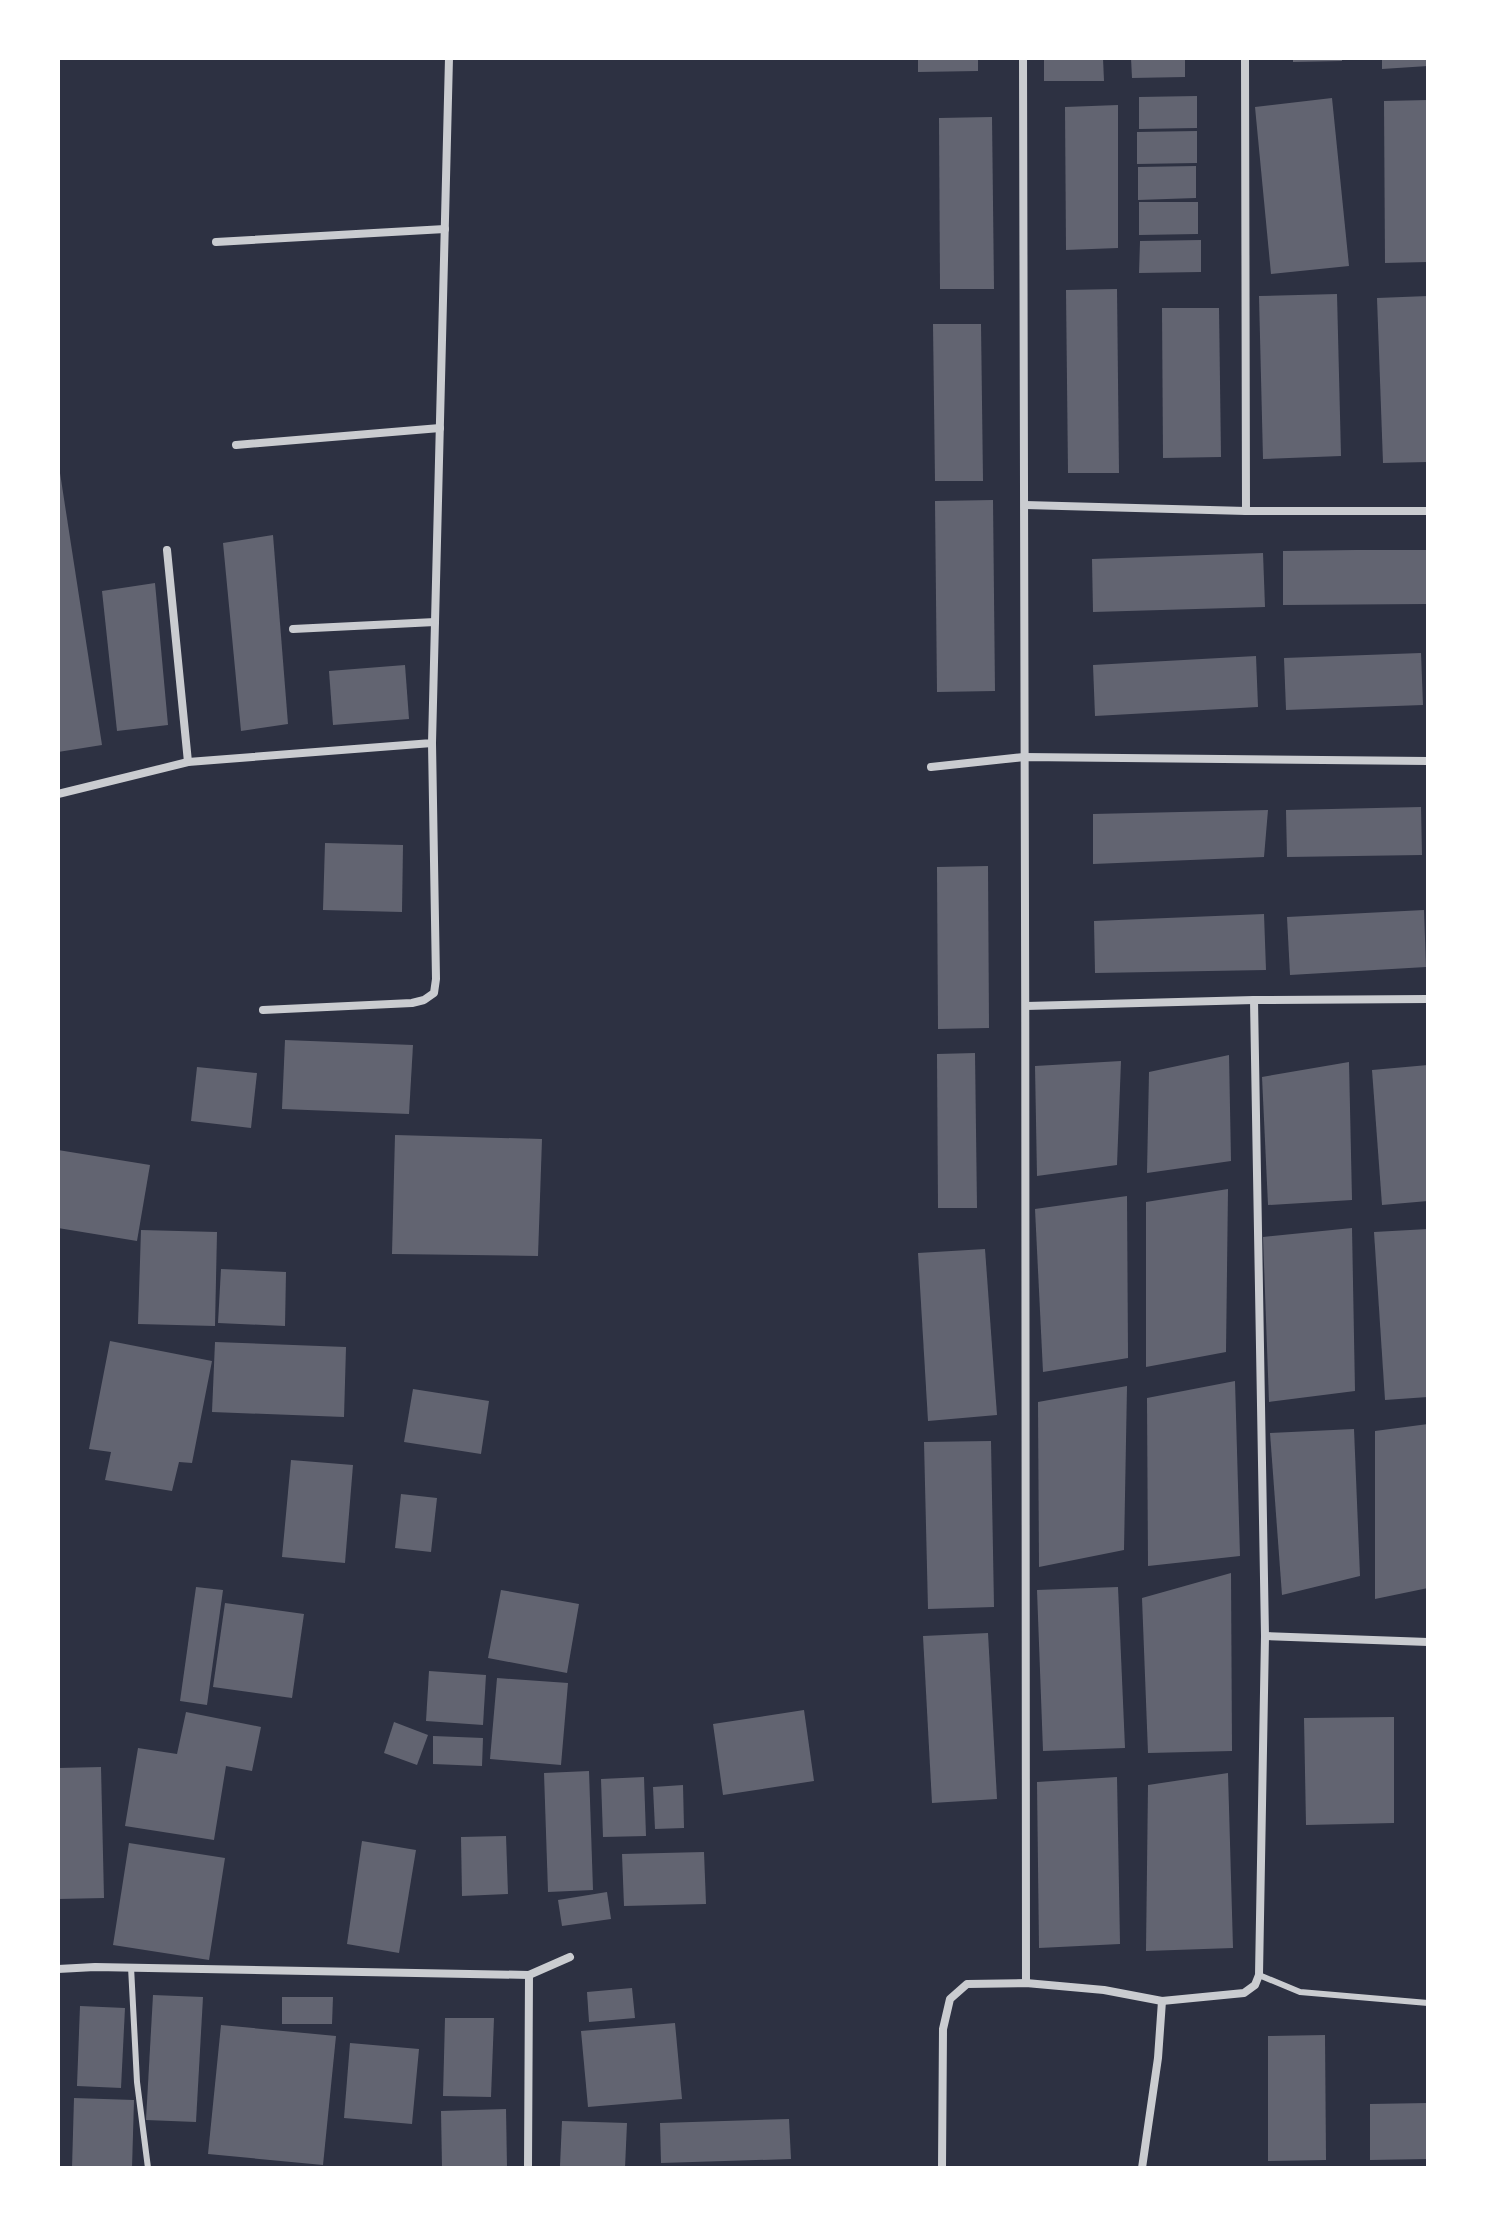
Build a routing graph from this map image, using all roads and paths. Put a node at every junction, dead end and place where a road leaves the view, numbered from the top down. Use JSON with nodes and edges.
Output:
{"nodes":[{"id":1,"x":449,"y":58,"type":"edge"},
{"id":2,"x":1023,"y":58,"type":"edge"},
{"id":3,"x":1245,"y":58,"type":"edge"},
{"id":4,"x":445,"y":229,"type":"junction"},
{"id":5,"x":216,"y":242,"type":"dead end"},
{"id":6,"x":440,"y":428,"type":"junction"},
{"id":7,"x":236,"y":445,"type":"dead end"},
{"id":8,"x":1025,"y":505,"type":"junction"},
{"id":9,"x":1246,"y":511,"type":"junction"},
{"id":10,"x":1428,"y":511,"type":"edge"},
{"id":11,"x":167,"y":550,"type":"dead end"},
{"id":12,"x":435,"y":622,"type":"junction"},
{"id":13,"x":293,"y":629,"type":"dead end"},
{"id":14,"x":432,"y":743,"type":"junction"},
{"id":15,"x":1024,"y":757,"type":"junction"},
{"id":16,"x":1428,"y":761,"type":"edge"},
{"id":17,"x":188,"y":762,"type":"junction"},
{"id":18,"x":931,"y":767,"type":"dead end"},
{"id":19,"x":58,"y":794,"type":"edge"},
{"id":20,"x":1428,"y":999,"type":"edge"},
{"id":21,"x":1254,"y":1000,"type":"junction"},
{"id":22,"x":1026,"y":1006,"type":"junction"},
{"id":23,"x":263,"y":1010,"type":"dead end"},
{"id":24,"x":1265,"y":1636,"type":"junction"},
{"id":25,"x":1428,"y":1642,"type":"edge"},
{"id":26,"x":570,"y":1957,"type":"dead end"},
{"id":27,"x":131,"y":1967,"type":"junction"},
{"id":28,"x":58,"y":1969,"type":"edge"},
{"id":29,"x":529,"y":1975,"type":"junction"},
{"id":30,"x":1259,"y":1975,"type":"junction"},
{"id":31,"x":1026,"y":1983,"type":"junction"},
{"id":32,"x":1162,"y":2001,"type":"junction"},
{"id":33,"x":1428,"y":2003,"type":"edge"},
{"id":34,"x":148,"y":2168,"type":"edge"},
{"id":35,"x":528,"y":2168,"type":"edge"},
{"id":36,"x":942,"y":2168,"type":"edge"},
{"id":37,"x":1142,"y":2168,"type":"edge"}],
"edges":[{"from":1,"to":4,"type":"street"},
{"from":2,"to":8,"type":"street"},
{"from":3,"to":9,"type":"street"},
{"from":4,"to":5,"type":"street"},
{"from":4,"to":6,"type":"street"},
{"from":6,"to":7,"type":"street"},
{"from":6,"to":12,"type":"street"},
{"from":8,"to":9,"type":"street"},
{"from":8,"to":15,"type":"street"},
{"from":9,"to":10,"type":"street"},
{"from":11,"to":17,"type":"street"},
{"from":12,"to":13,"type":"street"},
{"from":12,"to":14,"type":"street"},
{"from":14,"to":17,"type":"street"},
{"from":14,"to":23,"type":"street"},
{"from":15,"to":16,"type":"street"},
{"from":15,"to":18,"type":"street"},
{"from":15,"to":22,"type":"street"},
{"from":17,"to":19,"type":"street"},
{"from":20,"to":21,"type":"street"},
{"from":21,"to":22,"type":"street"},
{"from":21,"to":24,"type":"street"},
{"from":22,"to":31,"type":"street"},
{"from":24,"to":25,"type":"street"},
{"from":24,"to":30,"type":"street"},
{"from":26,"to":29,"type":"street"},
{"from":27,"to":28,"type":"street"},
{"from":27,"to":29,"type":"street"},
{"from":27,"to":34,"type":"lane"},
{"from":29,"to":35,"type":"street"},
{"from":30,"to":32,"type":"street"},
{"from":30,"to":33,"type":"lane"},
{"from":31,"to":32,"type":"street"},
{"from":31,"to":36,"type":"street"},
{"from":32,"to":37,"type":"street"}]}
